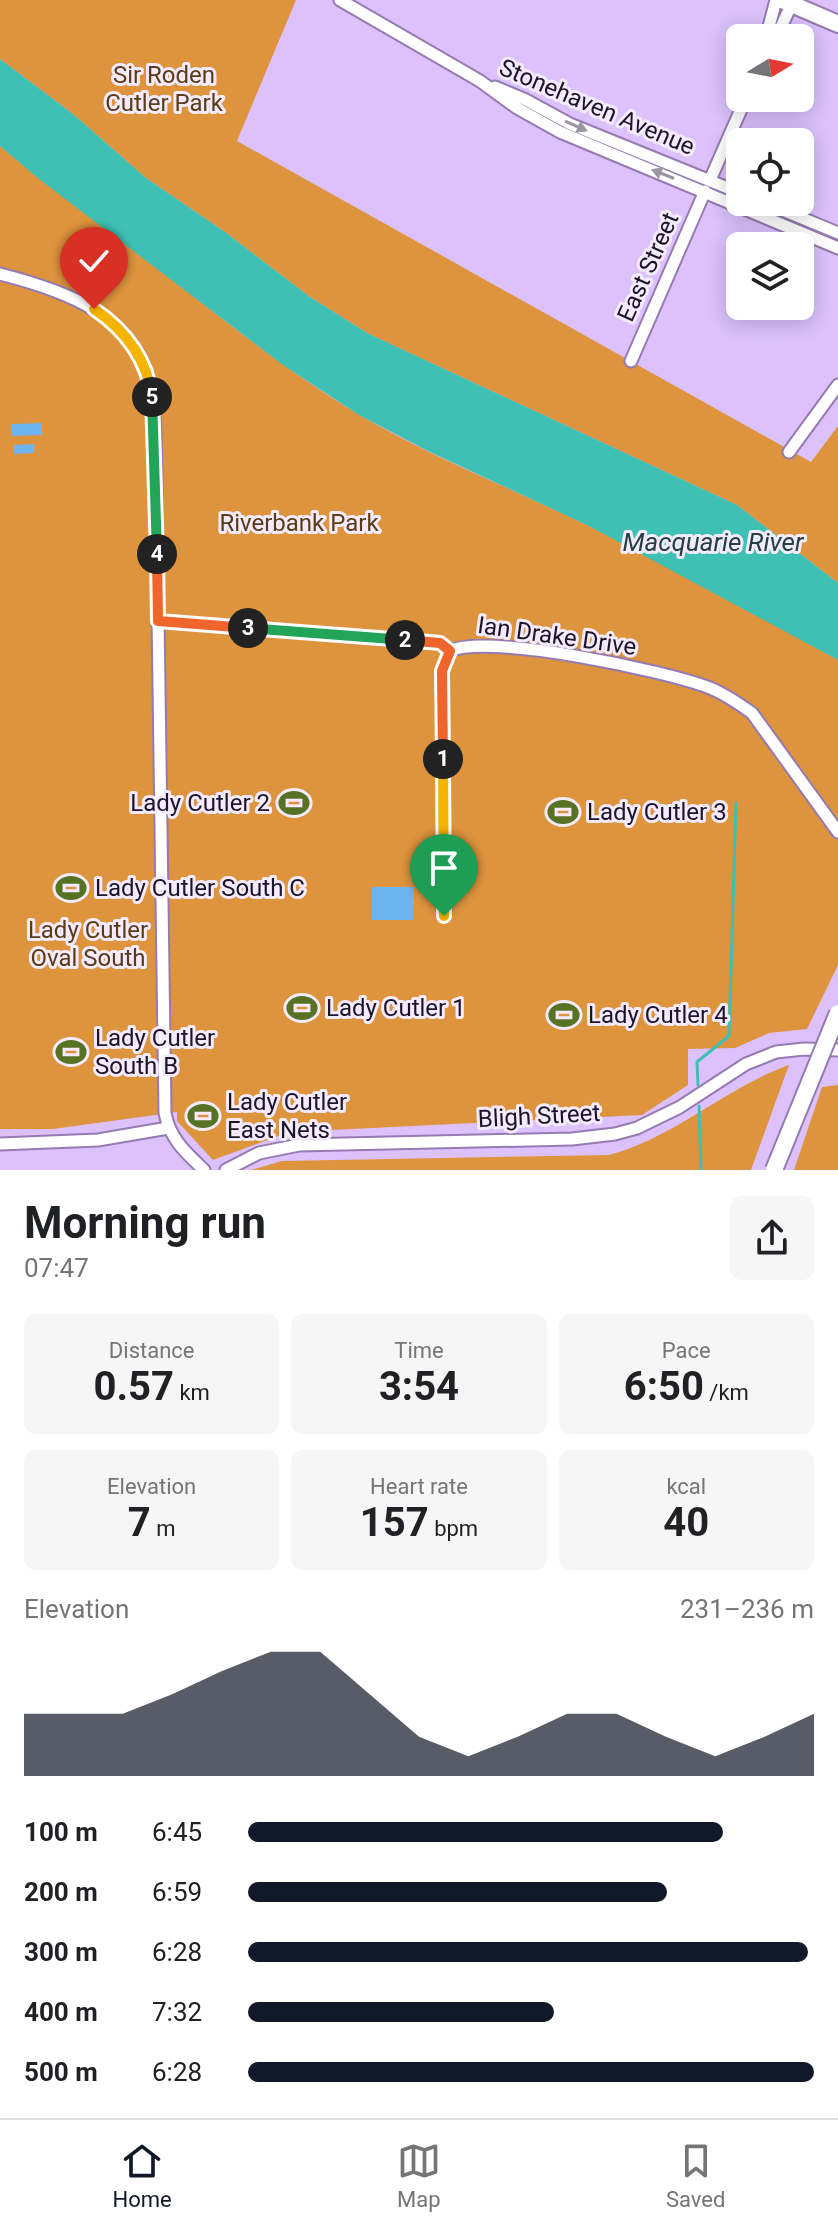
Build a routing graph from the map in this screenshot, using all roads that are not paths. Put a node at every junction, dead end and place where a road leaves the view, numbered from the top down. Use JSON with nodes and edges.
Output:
{"nodes":[{"id":1,"x":340,"y":0,"type":"edge"},
{"id":2,"x":786,"y":1,"type":"edge"},
{"id":3,"x":774,"y":24,"type":"edge"},
{"id":4,"x":780,"y":24,"type":"edge"},
{"id":5,"x":838,"y":24,"type":"edge"},
{"id":6,"x":740,"y":112,"type":"edge"},
{"id":7,"x":708,"y":186,"type":"junction"},
{"id":8,"x":726,"y":190,"type":"edge"},
{"id":9,"x":797,"y":216,"type":"edge"},
{"id":10,"x":838,"y":233,"type":"edge"},
{"id":11,"x":838,"y":248,"type":"edge"},
{"id":12,"x":0,"y":274,"type":"edge"},
{"id":13,"x":631,"y":361,"type":"dead end"},
{"id":14,"x":837,"y":390,"type":"edge"},
{"id":15,"x":789,"y":452,"type":"dead end"},
{"id":16,"x":158,"y":621,"type":"junction"},
{"id":17,"x":450,"y":651,"type":"junction"},
{"id":18,"x":838,"y":832,"type":"edge"},
{"id":19,"x":444,"y":916,"type":"dead end"},
{"id":20,"x":838,"y":1013,"type":"edge"},
{"id":21,"x":838,"y":1050,"type":"edge"},
{"id":22,"x":168,"y":1128,"type":"junction"},
{"id":23,"x":0,"y":1144,"type":"edge"},
{"id":24,"x":204,"y":1170,"type":"edge"},
{"id":25,"x":226,"y":1170,"type":"edge"},
{"id":26,"x":774,"y":1170,"type":"edge"}],
"edges":[{"from":1,"to":7,"type":"street","name":"Stonehaven Avenue"},
{"from":2,"to":3,"type":"street"},
{"from":2,"to":4,"type":"street"},
{"from":2,"to":5,"type":"highway"},
{"from":6,"to":7,"type":"street","name":"East Street"},
{"from":7,"to":8,"type":"street","name":"Stonehaven Avenue"},
{"from":7,"to":11,"type":"street","name":"Stonehaven Avenue"},
{"from":7,"to":13,"type":"street","name":"East Street"},
{"from":9,"to":10,"type":"street"},
{"from":12,"to":16,"type":"street"},
{"from":14,"to":15,"type":"street"},
{"from":16,"to":17,"type":"street","name":"Ian Drake Drive"},
{"from":16,"to":22,"type":"street"},
{"from":17,"to":18,"type":"street","name":"Ian Drake Drive"},
{"from":17,"to":19,"type":"street"},
{"from":20,"to":26,"type":"highway","bridge":true},
{"from":21,"to":25,"type":"street","name":"Bligh Street"},
{"from":22,"to":23,"type":"street"},
{"from":22,"to":24,"type":"street"}]}
